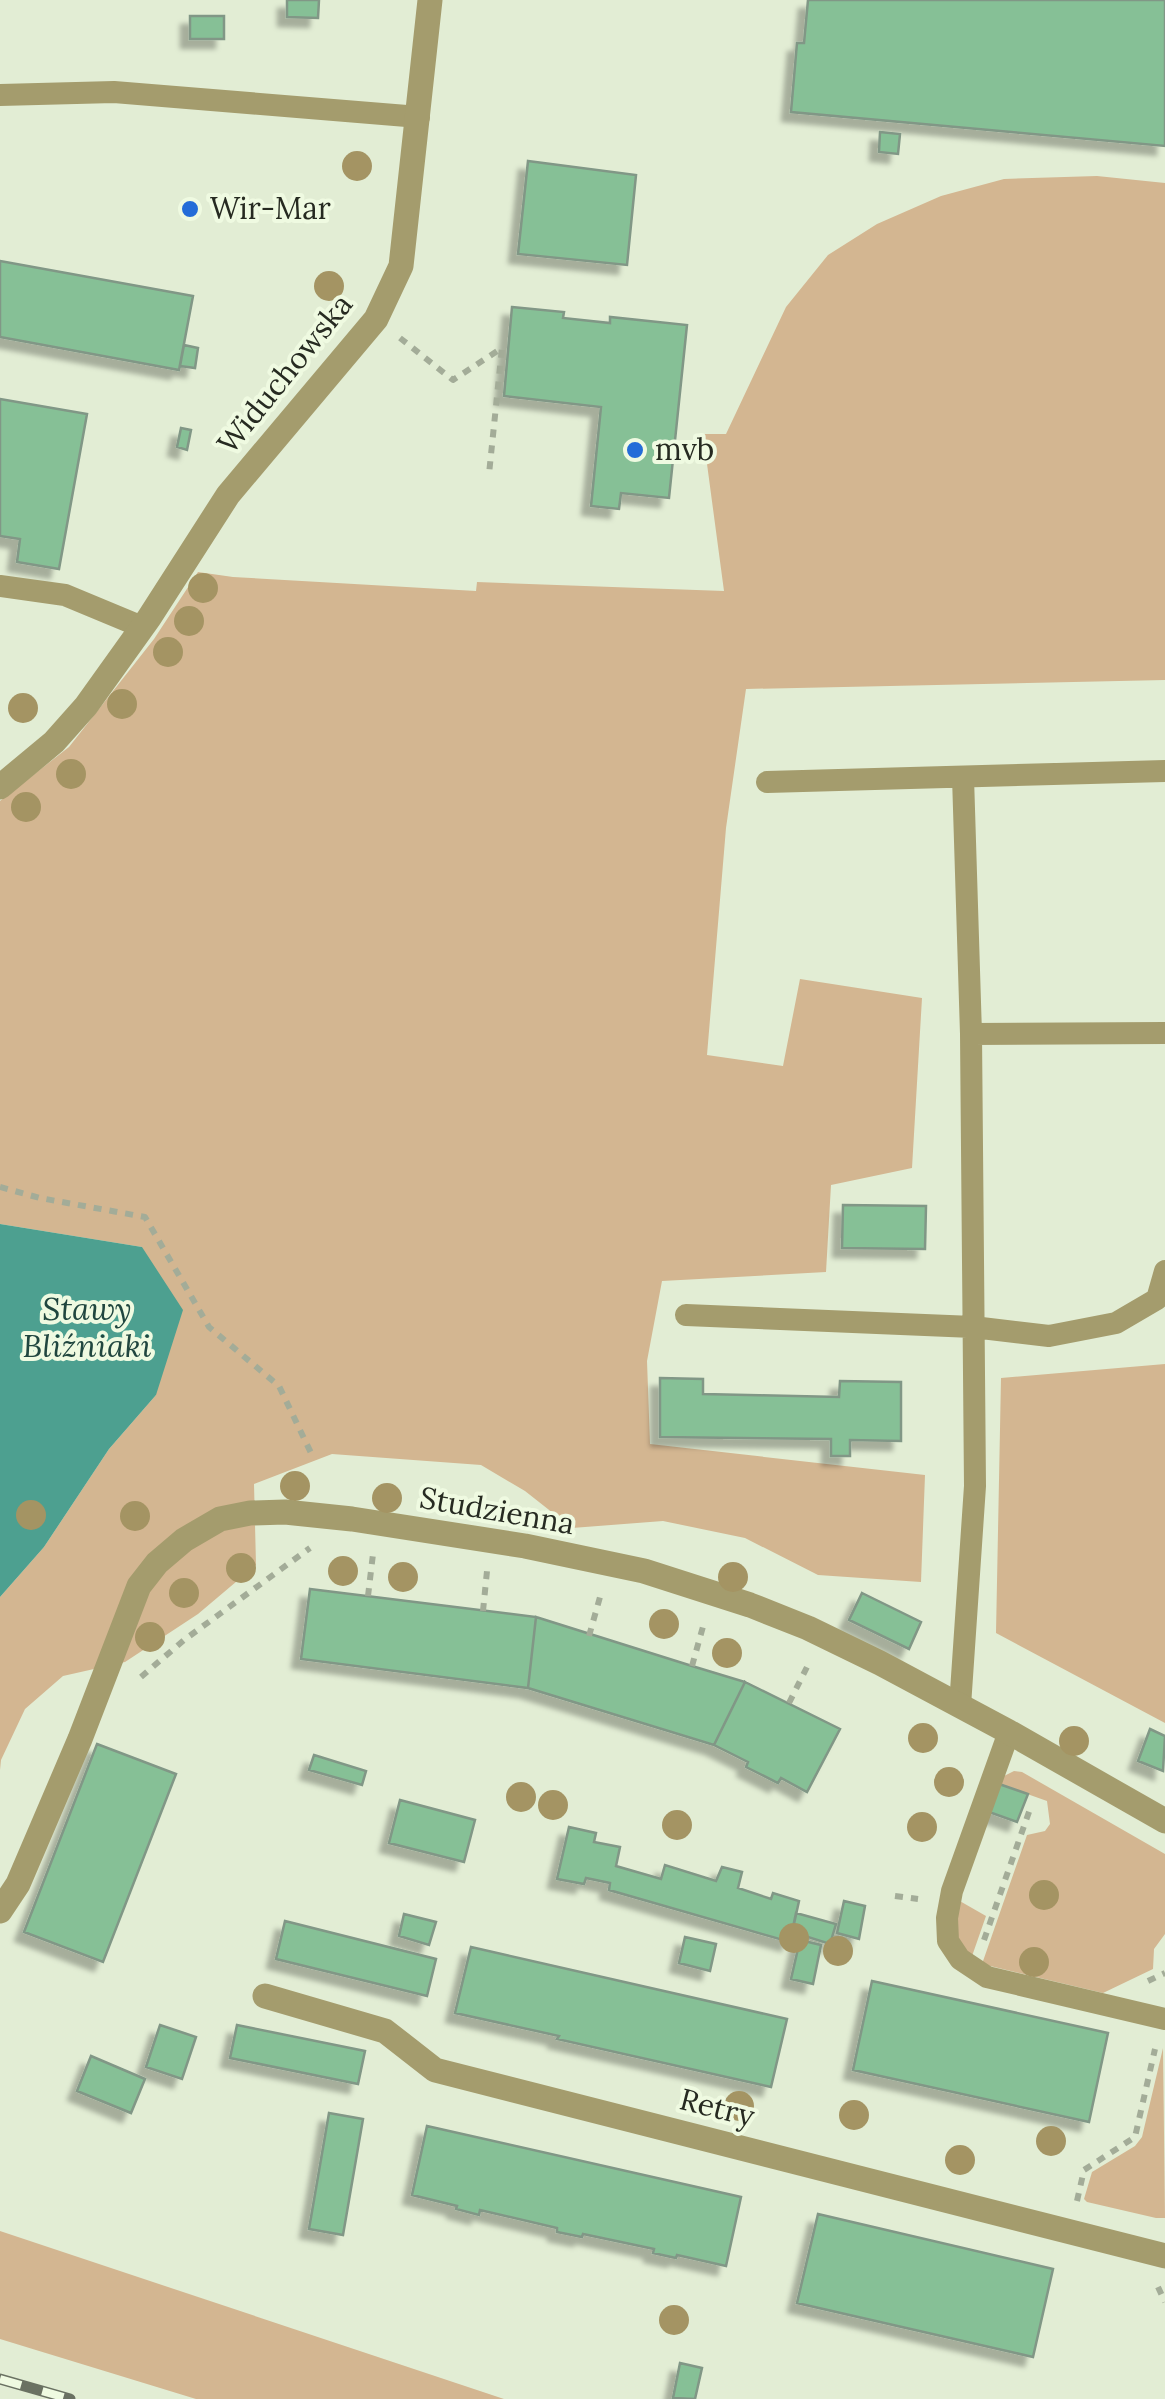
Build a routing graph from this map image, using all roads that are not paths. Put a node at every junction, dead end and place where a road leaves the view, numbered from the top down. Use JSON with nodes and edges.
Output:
{"nodes":[{"id":1,"x":430,"y":0,"type":"edge"},
{"id":2,"x":0,"y":95,"type":"edge"},
{"id":3,"x":419,"y":117,"type":"junction"},
{"id":4,"x":0,"y":586,"type":"edge"},
{"id":5,"x":142,"y":627,"type":"junction"},
{"id":6,"x":1165,"y":770,"type":"edge"},
{"id":7,"x":964,"y":777,"type":"junction"},
{"id":8,"x":767,"y":782,"type":"dead end"},
{"id":9,"x":2,"y":784,"type":"edge"},
{"id":10,"x":1165,"y":1032,"type":"edge"},
{"id":11,"x":972,"y":1034,"type":"junction"},
{"id":12,"x":1165,"y":1271,"type":"edge"},
{"id":13,"x":686,"y":1314,"type":"dead end"},
{"id":14,"x":973,"y":1327,"type":"junction"},
{"id":15,"x":960,"y":1706,"type":"junction"},
{"id":16,"x":1009,"y":1732,"type":"junction"},
{"id":17,"x":1165,"y":1820,"type":"edge"},
{"id":18,"x":0,"y":1911,"type":"edge"},
{"id":19,"x":265,"y":1996,"type":"dead end"},
{"id":20,"x":1161,"y":2029,"type":"edge"},
{"id":21,"x":1165,"y":2256,"type":"edge"}],
"edges":[{"from":1,"to":3,"type":"street","name":"Widuchowska"},
{"from":2,"to":3,"type":"lane"},
{"from":3,"to":5,"type":"street","name":"Widuchowska"},
{"from":4,"to":5,"type":"lane"},
{"from":5,"to":9,"type":"street","name":"Widuchowska"},
{"from":6,"to":7,"type":"lane"},
{"from":7,"to":8,"type":"lane"},
{"from":7,"to":11,"type":"lane"},
{"from":10,"to":11,"type":"lane"},
{"from":11,"to":14,"type":"lane"},
{"from":12,"to":14,"type":"lane"},
{"from":13,"to":14,"type":"lane"},
{"from":14,"to":15,"type":"lane"},
{"from":15,"to":16,"type":"street","name":"Studzienna"},
{"from":15,"to":18,"type":"street","name":"Studzienna"},
{"from":16,"to":17,"type":"street","name":"Studzienna"},
{"from":16,"to":20,"type":"lane"},
{"from":19,"to":21,"type":"street","name":"Retry"}]}
